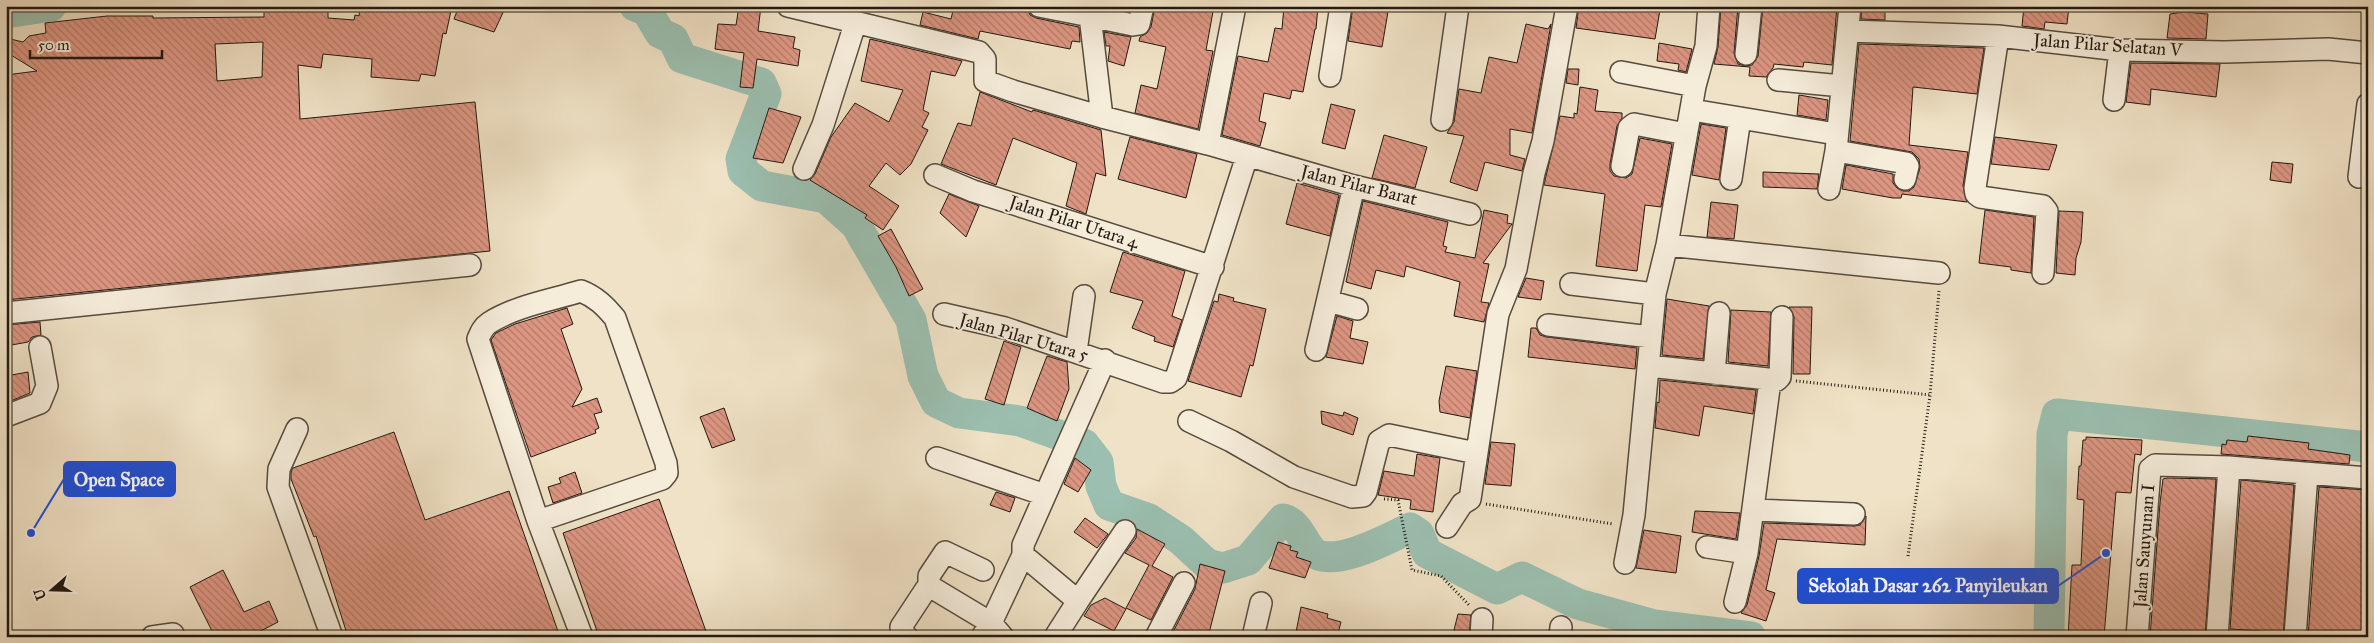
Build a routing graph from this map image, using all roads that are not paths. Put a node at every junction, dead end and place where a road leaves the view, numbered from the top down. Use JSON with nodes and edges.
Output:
{"nodes":[{"id":1,"x":788,"y":6,"type":"edge"},
{"id":2,"x":1039,"y":6,"type":"edge"},
{"id":3,"x":1143,"y":6,"type":"edge"},
{"id":4,"x":1235,"y":6,"type":"edge"},
{"id":5,"x":1341,"y":6,"type":"edge"},
{"id":6,"x":1458,"y":6,"type":"edge"},
{"id":7,"x":1567,"y":6,"type":"edge"},
{"id":8,"x":1751,"y":6,"type":"edge"},
{"id":9,"x":1850,"y":6,"type":"edge"},
{"id":10,"x":1706,"y":7,"type":"edge"},
{"id":11,"x":1090,"y":11,"type":"edge"},
{"id":12,"x":855,"y":24,"type":"junction"},
{"id":13,"x":1848,"y":31,"type":"junction"},
{"id":14,"x":1998,"y":36,"type":"junction"},
{"id":15,"x":2120,"y":50,"type":"junction"},
{"id":16,"x":2368,"y":52,"type":"edge"},
{"id":17,"x":1746,"y":54,"type":"dead end"},
{"id":18,"x":1621,"y":72,"type":"dead end"},
{"id":19,"x":1330,"y":76,"type":"dead end"},
{"id":20,"x":1778,"y":80,"type":"dead end"},
{"id":21,"x":1696,"y":86,"type":"junction"},
{"id":22,"x":1842,"y":86,"type":"junction"},
{"id":23,"x":2114,"y":100,"type":"dead end"},
{"id":24,"x":2368,"y":104,"type":"edge"},
{"id":25,"x":1692,"y":110,"type":"junction"},
{"id":26,"x":1102,"y":117,"type":"junction"},
{"id":27,"x":1740,"y":118,"type":"junction"},
{"id":28,"x":1442,"y":120,"type":"dead end"},
{"id":29,"x":1686,"y":134,"type":"junction"},
{"id":30,"x":1836,"y":143,"type":"junction"},
{"id":31,"x":1208,"y":144,"type":"junction"},
{"id":32,"x":1248,"y":156,"type":"junction"},
{"id":33,"x":1622,"y":166,"type":"dead end"},
{"id":34,"x":804,"y":168,"type":"dead end"},
{"id":35,"x":935,"y":175,"type":"dead end"},
{"id":36,"x":2360,"y":177,"type":"dead end"},
{"id":37,"x":1731,"y":179,"type":"dead end"},
{"id":38,"x":1905,"y":179,"type":"dead end"},
{"id":39,"x":1354,"y":186,"type":"junction"},
{"id":40,"x":1829,"y":189,"type":"dead end"},
{"id":41,"x":1470,"y":214,"type":"dead end"},
{"id":42,"x":1666,"y":246,"type":"junction"},
{"id":43,"x":470,"y":265,"type":"dead end"},
{"id":44,"x":1213,"y":267,"type":"junction"},
{"id":45,"x":1938,"y":273,"type":"road end"},
{"id":46,"x":2043,"y":273,"type":"dead end"},
{"id":47,"x":1571,"y":284,"type":"dead end"},
{"id":48,"x":1655,"y":294,"type":"junction"},
{"id":49,"x":1084,"y":296,"type":"dead end"},
{"id":50,"x":1328,"y":300,"type":"junction"},
{"id":51,"x":1357,"y":308,"type":"dead end"},
{"id":52,"x":6,"y":313,"type":"edge"},
{"id":53,"x":1719,"y":313,"type":"dead end"},
{"id":54,"x":944,"y":314,"type":"dead end"},
{"id":55,"x":1782,"y":316,"type":"dead end"},
{"id":56,"x":1548,"y":325,"type":"dead end"},
{"id":57,"x":1651,"y":337,"type":"junction"},
{"id":58,"x":40,"y":347,"type":"dead end"},
{"id":59,"x":1316,"y":350,"type":"dead end"},
{"id":60,"x":1076,"y":351,"type":"junction"},
{"id":61,"x":1105,"y":360,"type":"junction"},
{"id":62,"x":1649,"y":366,"type":"junction"},
{"id":63,"x":1714,"y":374,"type":"junction"},
{"id":64,"x":1774,"y":380,"type":"junction"},
{"id":65,"x":6,"y":416,"type":"edge"},
{"id":66,"x":1189,"y":421,"type":"dead end"},
{"id":67,"x":297,"y":429,"type":"dead end"},
{"id":68,"x":1476,"y":453,"type":"junction"},
{"id":69,"x":937,"y":458,"type":"dead end"},
{"id":70,"x":2229,"y":467,"type":"junction"},
{"id":71,"x":2307,"y":474,"type":"junction"},
{"id":72,"x":2368,"y":478,"type":"edge"},
{"id":73,"x":1045,"y":495,"type":"junction"},
{"id":74,"x":1753,"y":510,"type":"junction"},
{"id":75,"x":1854,"y":514,"type":"dead end"},
{"id":76,"x":538,"y":522,"type":"junction"},
{"id":77,"x":1447,"y":527,"type":"dead end"},
{"id":78,"x":1125,"y":531,"type":"dead end"},
{"id":79,"x":1706,"y":547,"type":"dead end"},
{"id":80,"x":1747,"y":553,"type":"junction"},
{"id":81,"x":1023,"y":555,"type":"junction"},
{"id":82,"x":1625,"y":563,"type":"dead end"},
{"id":83,"x":983,"y":570,"type":"dead end"},
{"id":84,"x":1184,"y":583,"type":"dead end"},
{"id":85,"x":929,"y":587,"type":"junction"},
{"id":86,"x":1078,"y":601,"type":"junction"},
{"id":87,"x":1734,"y":602,"type":"dead end"},
{"id":88,"x":1261,"y":603,"type":"dead end"},
{"id":89,"x":992,"y":632,"type":"edge"},
{"id":90,"x":173,"y":634,"type":"dead end"},
{"id":91,"x":152,"y":637,"type":"edge"},
{"id":92,"x":332,"y":637,"type":"edge"},
{"id":93,"x":582,"y":637,"type":"edge"},
{"id":94,"x":907,"y":637,"type":"edge"},
{"id":95,"x":1055,"y":637,"type":"edge"},
{"id":96,"x":1156,"y":637,"type":"edge"},
{"id":97,"x":1253,"y":637,"type":"edge"},
{"id":98,"x":2137,"y":637,"type":"edge"},
{"id":99,"x":2217,"y":637,"type":"edge"},
{"id":100,"x":2295,"y":637,"type":"edge"}],
"edges":[{"from":1,"to":12,"type":"street"},
{"from":2,"to":11,"type":"street"},
{"from":3,"to":11,"type":"street"},
{"from":4,"to":31,"type":"street"},
{"from":5,"to":19,"type":"street"},
{"from":6,"to":28,"type":"street"},
{"from":7,"to":68,"type":"street"},
{"from":8,"to":17,"type":"street"},
{"from":9,"to":13,"type":"street"},
{"from":10,"to":21,"type":"street"},
{"from":11,"to":26,"type":"street"},
{"from":12,"to":26,"type":"street","name":"Jalan Pilar Barat"},
{"from":12,"to":34,"type":"street"},
{"from":13,"to":14,"type":"street","name":"Jalan Pilar Selatan V"},
{"from":13,"to":22,"type":"street"},
{"from":14,"to":15,"type":"street","name":"Jalan Pilar Selatan V"},
{"from":14,"to":46,"type":"street"},
{"from":15,"to":16,"type":"street","name":"Jalan Pilar Selatan V"},
{"from":15,"to":23,"type":"street"},
{"from":18,"to":21,"type":"street"},
{"from":20,"to":22,"type":"street"},
{"from":21,"to":25,"type":"street"},
{"from":22,"to":30,"type":"street"},
{"from":24,"to":36,"type":"street"},
{"from":25,"to":27,"type":"street"},
{"from":25,"to":29,"type":"street"},
{"from":26,"to":31,"type":"street","name":"Jalan Pilar Barat"},
{"from":27,"to":30,"type":"street"},
{"from":27,"to":37,"type":"street"},
{"from":29,"to":33,"type":"street"},
{"from":29,"to":42,"type":"street"},
{"from":30,"to":38,"type":"street"},
{"from":30,"to":40,"type":"street"},
{"from":31,"to":32,"type":"street","name":"Jalan Pilar Barat"},
{"from":32,"to":39,"type":"street","name":"Jalan Pilar Barat"},
{"from":32,"to":44,"type":"street"},
{"from":35,"to":44,"type":"street","name":"Jalan Pilar Utara 4"},
{"from":39,"to":41,"type":"street","name":"Jalan Pilar Barat"},
{"from":39,"to":50,"type":"street"},
{"from":42,"to":45,"type":"street"},
{"from":42,"to":48,"type":"street"},
{"from":43,"to":52,"type":"street"},
{"from":44,"to":61,"type":"street","name":"Jalan Pilar Utara 5"},
{"from":47,"to":48,"type":"street"},
{"from":48,"to":57,"type":"street"},
{"from":49,"to":60,"type":"street"},
{"from":50,"to":51,"type":"street"},
{"from":50,"to":59,"type":"street"},
{"from":53,"to":63,"type":"street"},
{"from":54,"to":60,"type":"street","name":"Jalan Pilar Utara 5"},
{"from":55,"to":64,"type":"street"},
{"from":56,"to":57,"type":"street"},
{"from":57,"to":62,"type":"street"},
{"from":58,"to":65,"type":"street"},
{"from":60,"to":61,"type":"street","name":"Jalan Pilar Utara 5"},
{"from":61,"to":73,"type":"street"},
{"from":62,"to":63,"type":"street"},
{"from":62,"to":82,"type":"street"},
{"from":63,"to":64,"type":"street"},
{"from":64,"to":74,"type":"street"},
{"from":66,"to":68,"type":"street"},
{"from":67,"to":92,"type":"street"},
{"from":68,"to":77,"type":"street"},
{"from":69,"to":73,"type":"street"},
{"from":70,"to":71,"type":"street"},
{"from":70,"to":98,"type":"street","name":"Jalan Sauyunan I"},
{"from":70,"to":99,"type":"street"},
{"from":71,"to":72,"type":"street"},
{"from":71,"to":100,"type":"street"},
{"from":73,"to":81,"type":"street"},
{"from":74,"to":75,"type":"street"},
{"from":74,"to":80,"type":"street"},
{"from":76,"to":76,"type":"street"},
{"from":76,"to":93,"type":"street"},
{"from":78,"to":86,"type":"street"},
{"from":79,"to":80,"type":"street"},
{"from":80,"to":87,"type":"street"},
{"from":81,"to":86,"type":"street"},
{"from":81,"to":89,"type":"street"},
{"from":83,"to":85,"type":"street"},
{"from":84,"to":96,"type":"street"},
{"from":85,"to":89,"type":"street"},
{"from":85,"to":94,"type":"street"},
{"from":86,"to":95,"type":"street"},
{"from":88,"to":97,"type":"street"},
{"from":90,"to":91,"type":"street"}]}
